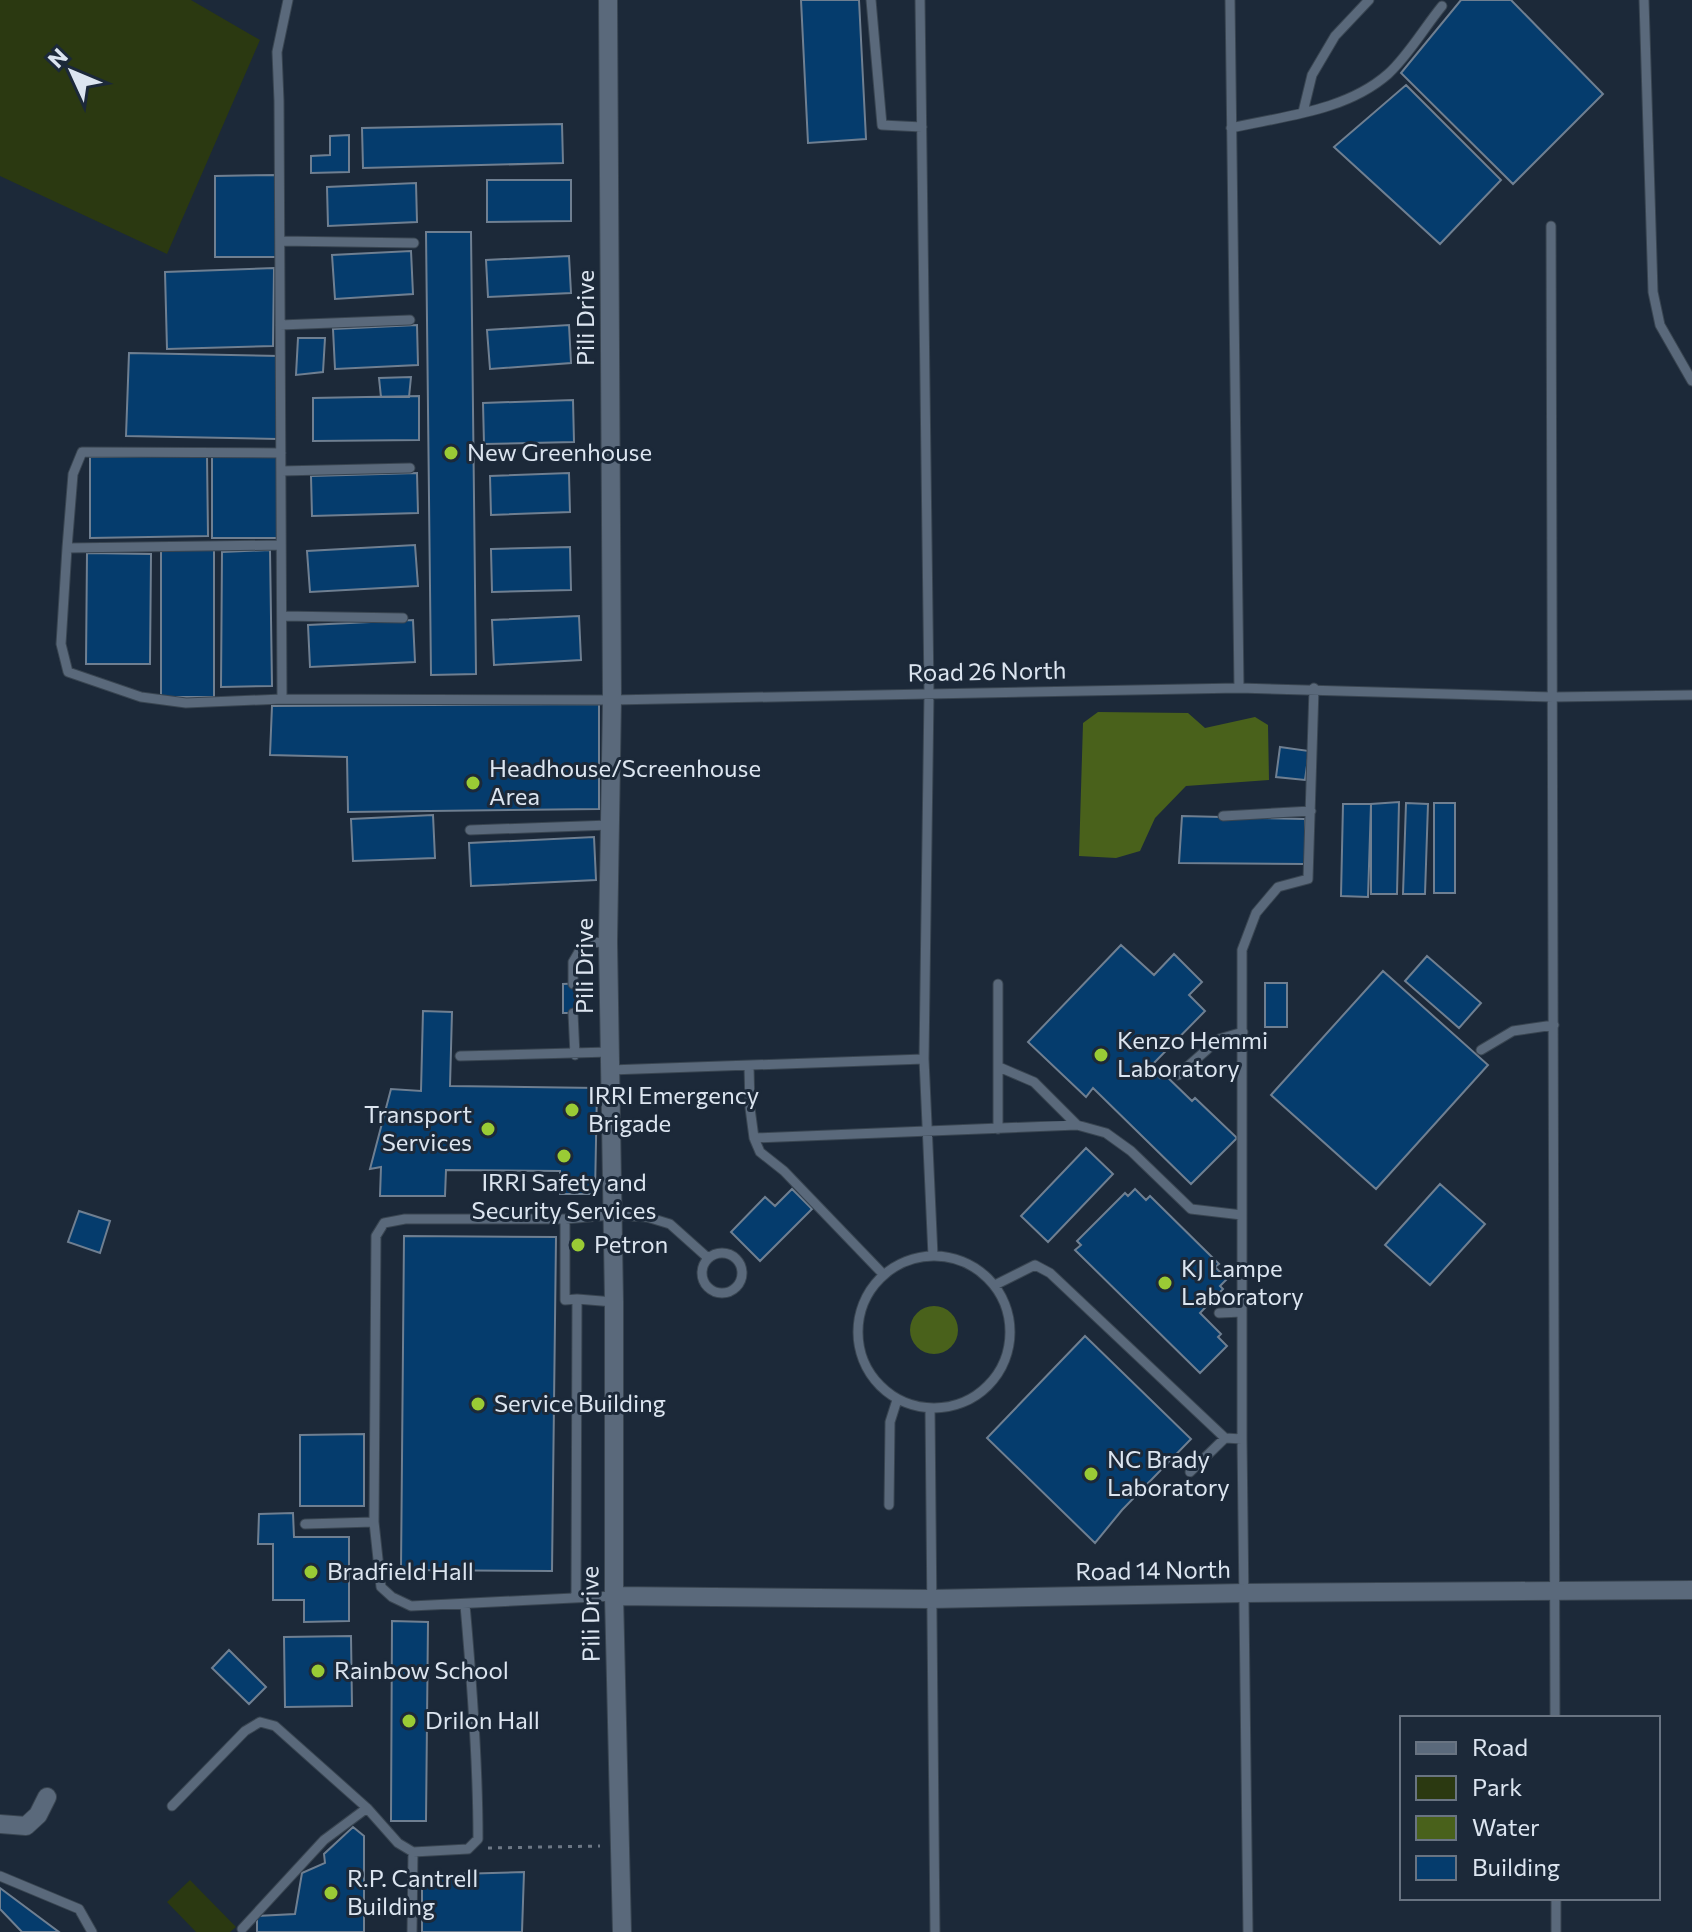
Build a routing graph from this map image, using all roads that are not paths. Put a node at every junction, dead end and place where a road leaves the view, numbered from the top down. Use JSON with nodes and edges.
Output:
{"nodes":[{"id":1,"x":288,"y":0,"type":"edge"},
{"id":2,"x":608,"y":0,"type":"edge"},
{"id":3,"x":871,"y":0,"type":"edge"},
{"id":4,"x":920,"y":0,"type":"edge"},
{"id":5,"x":1230,"y":0,"type":"edge"},
{"id":6,"x":1369,"y":0,"type":"edge"},
{"id":7,"x":1644,"y":0,"type":"edge"},
{"id":8,"x":1442,"y":6,"type":"dead end"},
{"id":9,"x":1303,"y":112,"type":"junction"},
{"id":10,"x":922,"y":127,"type":"junction"},
{"id":11,"x":1231,"y":128,"type":"junction"},
{"id":12,"x":1551,"y":226,"type":"dead end"},
{"id":13,"x":280,"y":241,"type":"junction"},
{"id":14,"x":414,"y":243,"type":"dead end"},
{"id":15,"x":410,"y":320,"type":"dead end"},
{"id":16,"x":280,"y":325,"type":"junction"},
{"id":17,"x":1692,"y":381,"type":"edge"},
{"id":18,"x":281,"y":453,"type":"junction"},
{"id":19,"x":410,"y":468,"type":"dead end"},
{"id":20,"x":281,"y":471,"type":"junction"},
{"id":21,"x":281,"y":545,"type":"junction"},
{"id":22,"x":67,"y":548,"type":"junction"},
{"id":23,"x":282,"y":616,"type":"junction"},
{"id":24,"x":403,"y":618,"type":"dead end"},
{"id":25,"x":1239,"y":688,"type":"junction"},
{"id":26,"x":1314,"y":688,"type":"junction"},
{"id":27,"x":929,"y":693,"type":"junction"},
{"id":28,"x":1692,"y":695,"type":"edge"},
{"id":29,"x":1553,"y":697,"type":"junction"},
{"id":30,"x":282,"y":699,"type":"junction"},
{"id":31,"x":612,"y":700,"type":"junction"},
{"id":32,"x":1311,"y":811,"type":"junction"},
{"id":33,"x":1223,"y":816,"type":"dead end"},
{"id":34,"x":610,"y":825,"type":"junction"},
{"id":35,"x":470,"y":830,"type":"dead end"},
{"id":36,"x":608,"y":942,"type":"junction"},
{"id":37,"x":573,"y":984,"type":"dead end"},
{"id":38,"x":998,"y":984,"type":"dead end"},
{"id":39,"x":573,"y":1013,"type":"dead end"},
{"id":40,"x":1554,"y":1025,"type":"junction"},
{"id":41,"x":1243,"y":1032,"type":"junction"},
{"id":42,"x":1481,"y":1050,"type":"dead end"},
{"id":43,"x":575,"y":1055,"type":"junction"},
{"id":44,"x":460,"y":1056,"type":"dead end"},
{"id":45,"x":924,"y":1059,"type":"junction"},
{"id":46,"x":610,"y":1061,"type":"junction"},
{"id":47,"x":749,"y":1066,"type":"junction"},
{"id":48,"x":999,"y":1067,"type":"junction"},
{"id":49,"x":1178,"y":1075,"type":"dead end"},
{"id":50,"x":1077,"y":1125,"type":"junction"},
{"id":51,"x":928,"y":1129,"type":"junction"},
{"id":52,"x":998,"y":1129,"type":"junction"},
{"id":53,"x":754,"y":1138,"type":"junction"},
{"id":54,"x":611,"y":1215,"type":"junction"},
{"id":55,"x":1242,"y":1215,"type":"junction"},
{"id":56,"x":565,"y":1219,"type":"junction"},
{"id":57,"x":933,"y":1256,"type":"junction"},
{"id":58,"x":708,"y":1258,"type":"junction"},
{"id":59,"x":884,"y":1275,"type":"junction"},
{"id":60,"x":995,"y":1285,"type":"junction"},
{"id":61,"x":577,"y":1299,"type":"junction"},
{"id":62,"x":614,"y":1302,"type":"junction"},
{"id":63,"x":1242,"y":1312,"type":"junction"},
{"id":64,"x":1219,"y":1313,"type":"dead end"},
{"id":65,"x":897,"y":1400,"type":"junction"},
{"id":66,"x":930,"y":1409,"type":"junction"},
{"id":67,"x":1225,"y":1438,"type":"junction"},
{"id":68,"x":1242,"y":1439,"type":"junction"},
{"id":69,"x":1190,"y":1472,"type":"dead end"},
{"id":70,"x":889,"y":1505,"type":"dead end"},
{"id":71,"x":374,"y":1522,"type":"junction"},
{"id":72,"x":305,"y":1524,"type":"dead end"},
{"id":73,"x":1692,"y":1590,"type":"edge"},
{"id":74,"x":1555,"y":1591,"type":"junction"},
{"id":75,"x":1244,"y":1593,"type":"junction"},
{"id":76,"x":614,"y":1596,"type":"junction"},
{"id":77,"x":576,"y":1597,"type":"junction"},
{"id":78,"x":930,"y":1599,"type":"junction"},
{"id":79,"x":465,"y":1605,"type":"junction"},
{"id":80,"x":1555,"y":1716,"type":"edge"},
{"id":81,"x":47,"y":1797,"type":"dead end"},
{"id":82,"x":172,"y":1806,"type":"dead end"},
{"id":83,"x":367,"y":1808,"type":"junction"},
{"id":84,"x":0,"y":1824,"type":"edge"},
{"id":85,"x":413,"y":1852,"type":"junction"},
{"id":86,"x":0,"y":1876,"type":"edge"},
{"id":87,"x":1556,"y":1900,"type":"edge"},
{"id":88,"x":242,"y":1929,"type":"dead end"},
{"id":89,"x":92,"y":1932,"type":"edge"},
{"id":90,"x":412,"y":1932,"type":"edge"},
{"id":91,"x":622,"y":1932,"type":"edge"},
{"id":92,"x":935,"y":1932,"type":"edge"},
{"id":93,"x":1248,"y":1932,"type":"edge"},
{"id":94,"x":1556,"y":1932,"type":"edge"}],
"edges":[{"from":1,"to":13,"type":"lane"},
{"from":2,"to":31,"type":"street","name":"Pili Drive"},
{"from":3,"to":10,"type":"lane"},
{"from":4,"to":10,"type":"lane"},
{"from":5,"to":11,"type":"lane"},
{"from":6,"to":9,"type":"lane"},
{"from":7,"to":17,"type":"lane"},
{"from":8,"to":9,"type":"lane"},
{"from":9,"to":11,"type":"lane"},
{"from":10,"to":27,"type":"lane"},
{"from":11,"to":25,"type":"lane"},
{"from":12,"to":29,"type":"lane"},
{"from":13,"to":14,"type":"lane"},
{"from":13,"to":16,"type":"lane"},
{"from":15,"to":16,"type":"lane"},
{"from":16,"to":18,"type":"lane"},
{"from":18,"to":20,"type":"lane"},
{"from":18,"to":22,"type":"lane"},
{"from":19,"to":20,"type":"lane"},
{"from":20,"to":21,"type":"lane"},
{"from":21,"to":22,"type":"lane"},
{"from":21,"to":23,"type":"lane"},
{"from":22,"to":30,"type":"lane","name":"Road 26 North"},
{"from":23,"to":24,"type":"lane"},
{"from":23,"to":30,"type":"lane"},
{"from":25,"to":26,"type":"lane","name":"Road 26 North"},
{"from":25,"to":27,"type":"lane","name":"Road 26 North"},
{"from":26,"to":29,"type":"lane","name":"Road 26 North"},
{"from":26,"to":32,"type":"lane"},
{"from":27,"to":31,"type":"lane","name":"Road 26 North"},
{"from":27,"to":45,"type":"lane"},
{"from":28,"to":29,"type":"lane","name":"Road 26 North"},
{"from":29,"to":40,"type":"lane"},
{"from":30,"to":31,"type":"lane","name":"Road 26 North"},
{"from":31,"to":34,"type":"street","name":"Pili Drive"},
{"from":32,"to":33,"type":"lane"},
{"from":32,"to":41,"type":"lane"},
{"from":34,"to":35,"type":"lane"},
{"from":34,"to":36,"type":"street","name":"Pili Drive"},
{"from":36,"to":37,"type":"lane"},
{"from":36,"to":46,"type":"street","name":"Pili Drive"},
{"from":38,"to":48,"type":"lane"},
{"from":39,"to":43,"type":"lane"},
{"from":40,"to":42,"type":"lane"},
{"from":40,"to":74,"type":"lane"},
{"from":41,"to":49,"type":"lane"},
{"from":41,"to":55,"type":"lane"},
{"from":43,"to":44,"type":"lane"},
{"from":43,"to":46,"type":"lane"},
{"from":45,"to":47,"type":"lane"},
{"from":45,"to":51,"type":"lane"},
{"from":46,"to":47,"type":"lane"},
{"from":46,"to":54,"type":"street","name":"Pili Drive"},
{"from":47,"to":53,"type":"lane"},
{"from":48,"to":50,"type":"lane"},
{"from":48,"to":52,"type":"lane"},
{"from":50,"to":52,"type":"lane"},
{"from":50,"to":55,"type":"lane"},
{"from":51,"to":52,"type":"lane"},
{"from":51,"to":53,"type":"lane"},
{"from":51,"to":57,"type":"lane"},
{"from":53,"to":59,"type":"lane"},
{"from":54,"to":56,"type":"lane"},
{"from":54,"to":58,"type":"lane"},
{"from":54,"to":62,"type":"street","name":"Pili Drive"},
{"from":55,"to":63,"type":"lane"},
{"from":56,"to":61,"type":"lane"},
{"from":56,"to":71,"type":"lane"},
{"from":57,"to":59,"type":"lane"},
{"from":57,"to":60,"type":"lane"},
{"from":58,"to":58,"type":"lane"},
{"from":59,"to":65,"type":"lane"},
{"from":60,"to":66,"type":"lane"},
{"from":60,"to":67,"type":"lane"},
{"from":61,"to":62,"type":"lane"},
{"from":61,"to":77,"type":"lane"},
{"from":62,"to":76,"type":"street","name":"Pili Drive"},
{"from":63,"to":64,"type":"lane"},
{"from":63,"to":68,"type":"lane"},
{"from":65,"to":66,"type":"lane"},
{"from":65,"to":70,"type":"lane"},
{"from":66,"to":78,"type":"lane"},
{"from":67,"to":68,"type":"lane"},
{"from":67,"to":69,"type":"lane"},
{"from":68,"to":75,"type":"lane"},
{"from":71,"to":72,"type":"lane"},
{"from":71,"to":79,"type":"lane"},
{"from":73,"to":74,"type":"street","name":"Road 14 North"},
{"from":74,"to":75,"type":"street","name":"Road 14 North"},
{"from":74,"to":80,"type":"lane"},
{"from":75,"to":78,"type":"street","name":"Road 14 North"},
{"from":75,"to":93,"type":"lane"},
{"from":76,"to":77,"type":"lane"},
{"from":76,"to":78,"type":"street","name":"Road 14 North"},
{"from":76,"to":91,"type":"street","name":"Pili Drive"},
{"from":77,"to":79,"type":"lane"},
{"from":78,"to":92,"type":"lane"},
{"from":79,"to":85,"type":"lane"},
{"from":81,"to":84,"type":"street"},
{"from":82,"to":83,"type":"lane"},
{"from":83,"to":85,"type":"lane"},
{"from":83,"to":88,"type":"lane"},
{"from":85,"to":90,"type":"lane"},
{"from":86,"to":89,"type":"lane"},
{"from":87,"to":94,"type":"lane"}]}
